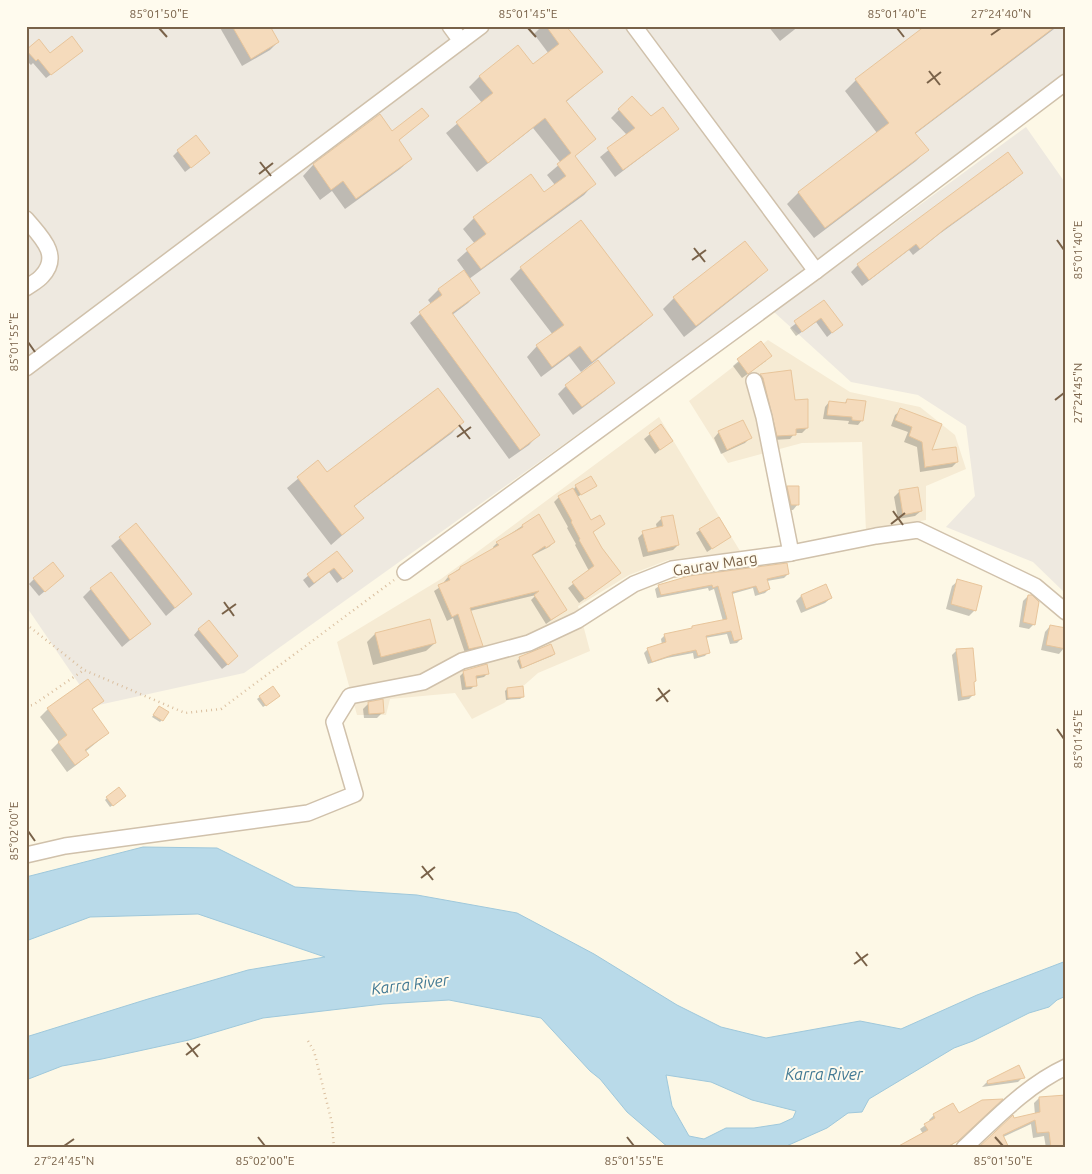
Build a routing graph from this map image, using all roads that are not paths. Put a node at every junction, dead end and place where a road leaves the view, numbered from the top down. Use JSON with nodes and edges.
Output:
{"nodes":[{"id":1,"x":450,"y":26,"type":"edge"},
{"id":2,"x":481,"y":26,"type":"edge"},
{"id":3,"x":634,"y":26,"type":"edge"},
{"id":4,"x":461,"y":41,"type":"junction"},
{"id":5,"x":1066,"y":82,"type":"edge"},
{"id":6,"x":26,"y":219,"type":"edge"},
{"id":7,"x":816,"y":271,"type":"junction"},
{"id":8,"x":26,"y":288,"type":"edge"},
{"id":9,"x":26,"y":368,"type":"edge"},
{"id":10,"x":754,"y":381,"type":"dead end"},
{"id":11,"x":792,"y":553,"type":"junction"},
{"id":12,"x":405,"y":572,"type":"road end"},
{"id":13,"x":1066,"y":612,"type":"edge"},
{"id":14,"x":26,"y":855,"type":"edge"},
{"id":15,"x":1066,"y":1067,"type":"edge"},
{"id":16,"x":964,"y":1148,"type":"edge"}],
"edges":[{"from":1,"to":4,"type":"street"},
{"from":2,"to":4,"type":"street"},
{"from":3,"to":7,"type":"street"},
{"from":4,"to":9,"type":"street"},
{"from":5,"to":7,"type":"street"},
{"from":6,"to":8,"type":"street"},
{"from":7,"to":12,"type":"street"},
{"from":10,"to":11,"type":"street"},
{"from":11,"to":13,"type":"street","name":"Gaurav Marg"},
{"from":11,"to":14,"type":"street","name":"Gaurav Marg"},
{"from":15,"to":16,"type":"street"}]}
